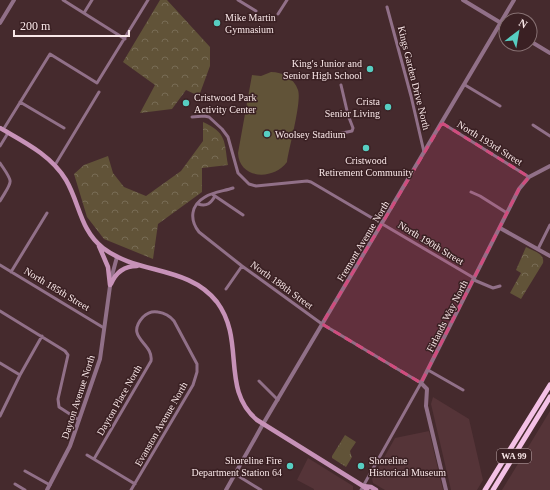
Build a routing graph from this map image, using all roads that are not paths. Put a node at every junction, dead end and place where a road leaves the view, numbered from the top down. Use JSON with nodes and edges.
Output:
{"nodes":[{"id":1,"x":14,"y":0,"type":"edge"},
{"id":2,"x":63,"y":0,"type":"edge"},
{"id":3,"x":92,"y":0,"type":"edge"},
{"id":4,"x":148,"y":0,"type":"edge"},
{"id":5,"x":238,"y":0,"type":"edge"},
{"id":6,"x":287,"y":0,"type":"edge"},
{"id":7,"x":463,"y":0,"type":"edge"},
{"id":8,"x":514,"y":0,"type":"edge"},
{"id":9,"x":387,"y":7,"type":"dead end"},
{"id":10,"x":256,"y":11,"type":"dead end"},
{"id":11,"x":507,"y":12,"type":"edge"},
{"id":12,"x":84,"y":13,"type":"junction"},
{"id":13,"x":278,"y":14,"type":"dead end"},
{"id":14,"x":0,"y":21,"type":"edge"},
{"id":15,"x":498,"y":21,"type":"edge"},
{"id":16,"x":498,"y":28,"type":"edge"},
{"id":17,"x":124,"y":39,"type":"junction"},
{"id":18,"x":538,"y":45,"type":"edge"},
{"id":19,"x":550,"y":52,"type":"edge"},
{"id":20,"x":341,"y":85,"type":"dead end"},
{"id":21,"x":465,"y":85,"type":"junction"},
{"id":22,"x":99,"y":92,"type":"dead end"},
{"id":23,"x":20,"y":102,"type":"junction"},
{"id":24,"x":500,"y":106,"type":"dead end"},
{"id":25,"x":192,"y":117,"type":"dead end"},
{"id":26,"x":442,"y":123,"type":"junction"},
{"id":27,"x":533,"y":125,"type":"dead end"},
{"id":28,"x":64,"y":128,"type":"dead end"},
{"id":29,"x":4,"y":130,"type":"edge"},
{"id":30,"x":328,"y":136,"type":"dead end"},
{"id":31,"x":550,"y":136,"type":"edge"},
{"id":32,"x":0,"y":146,"type":"edge"},
{"id":33,"x":424,"y":154,"type":"junction"},
{"id":34,"x":0,"y":163,"type":"edge"},
{"id":35,"x":55,"y":165,"type":"junction"},
{"id":36,"x":550,"y":166,"type":"edge"},
{"id":37,"x":529,"y":177,"type":"junction"},
{"id":38,"x":233,"y":188,"type":"dead end"},
{"id":39,"x":471,"y":192,"type":"dead end"},
{"id":40,"x":214,"y":195,"type":"junction"},
{"id":41,"x":0,"y":201,"type":"edge"},
{"id":42,"x":198,"y":204,"type":"junction"},
{"id":43,"x":46,"y":213,"type":"dead end"},
{"id":44,"x":508,"y":213,"type":"junction"},
{"id":45,"x":243,"y":215,"type":"dead end"},
{"id":46,"x":383,"y":224,"type":"junction"},
{"id":47,"x":550,"y":225,"type":"edge"},
{"id":48,"x":500,"y":228,"type":"junction"},
{"id":49,"x":97,"y":243,"type":"junction"},
{"id":50,"x":538,"y":249,"type":"junction"},
{"id":51,"x":550,"y":256,"type":"edge"},
{"id":52,"x":117,"y":257,"type":"junction"},
{"id":53,"x":0,"y":265,"type":"edge"},
{"id":54,"x":143,"y":266,"type":"junction"},
{"id":55,"x":242,"y":266,"type":"junction"},
{"id":56,"x":11,"y":272,"type":"junction"},
{"id":57,"x":474,"y":279,"type":"junction"},
{"id":58,"x":110,"y":285,"type":"junction"},
{"id":59,"x":500,"y":286,"type":"dead end"},
{"id":60,"x":226,"y":288,"type":"dead end"},
{"id":61,"x":0,"y":311,"type":"edge"},
{"id":62,"x":322,"y":324,"type":"junction"},
{"id":63,"x":104,"y":328,"type":"junction"},
{"id":64,"x":42,"y":336,"type":"junction"},
{"id":65,"x":0,"y":363,"type":"edge"},
{"id":66,"x":197,"y":364,"type":"joint"},
{"id":67,"x":428,"y":370,"type":"junction"},
{"id":68,"x":20,"y":375,"type":"junction"},
{"id":69,"x":259,"y":382,"type":"dead end"},
{"id":70,"x":421,"y":383,"type":"junction"},
{"id":71,"x":550,"y":385,"type":"edge"},
{"id":72,"x":463,"y":390,"type":"dead end"},
{"id":73,"x":550,"y":398,"type":"edge"},
{"id":74,"x":278,"y":400,"type":"junction"},
{"id":75,"x":0,"y":416,"type":"edge"},
{"id":76,"x":79,"y":420,"type":"junction"},
{"id":77,"x":263,"y":424,"type":"junction"},
{"id":78,"x":87,"y":455,"type":"dead end"},
{"id":79,"x":94,"y":459,"type":"junction"},
{"id":80,"x":25,"y":471,"type":"dead end"},
{"id":81,"x":235,"y":474,"type":"junction"},
{"id":82,"x":15,"y":484,"type":"dead end"},
{"id":83,"x":135,"y":484,"type":"junction"},
{"id":84,"x":50,"y":485,"type":"junction"},
{"id":85,"x":362,"y":488,"type":"edge"},
{"id":86,"x":25,"y":490,"type":"edge"},
{"id":87,"x":47,"y":490,"type":"edge"},
{"id":88,"x":131,"y":490,"type":"edge"},
{"id":89,"x":226,"y":490,"type":"edge"},
{"id":90,"x":261,"y":490,"type":"edge"},
{"id":91,"x":367,"y":490,"type":"edge"},
{"id":92,"x":376,"y":490,"type":"edge"},
{"id":93,"x":446,"y":490,"type":"edge"},
{"id":94,"x":484,"y":490,"type":"edge"},
{"id":95,"x":493,"y":490,"type":"edge"}],
"edges":[{"from":1,"to":14,"type":"street"},
{"from":2,"to":12,"type":"street"},
{"from":3,"to":12,"type":"street"},
{"from":4,"to":17,"type":"street"},
{"from":5,"to":10,"type":"street"},
{"from":6,"to":13,"type":"street"},
{"from":7,"to":15,"type":"street"},
{"from":8,"to":11,"type":"street","name":"Fremont Avenue North"},
{"from":9,"to":33,"type":"street","name":"Kings Garden Drive North"},
{"from":12,"to":17,"type":"street"},
{"from":16,"to":21,"type":"street","name":"Fremont Avenue North"},
{"from":17,"to":23,"type":"street"},
{"from":18,"to":19,"type":"street"},
{"from":20,"to":30,"type":"street"},
{"from":21,"to":24,"type":"street"},
{"from":21,"to":26,"type":"street","name":"Fremont Avenue North"},
{"from":22,"to":35,"type":"street"},
{"from":23,"to":28,"type":"street"},
{"from":23,"to":29,"type":"street"},
{"from":25,"to":46,"type":"street","name":"North 190th Street"},
{"from":26,"to":33,"type":"street","name":"Fremont Avenue North"},
{"from":26,"to":37,"type":"street","name":"North 193rd Street"},
{"from":27,"to":31,"type":"street"},
{"from":29,"to":32,"type":"street"},
{"from":29,"to":35,"type":"main road"},
{"from":33,"to":46,"type":"street","name":"Fremont Avenue North"},
{"from":34,"to":41,"type":"street"},
{"from":35,"to":49,"type":"main road"},
{"from":36,"to":37,"type":"street","name":"Firlands Way North"},
{"from":37,"to":44,"type":"street","name":"Firlands Way North"},
{"from":38,"to":40,"type":"street"},
{"from":39,"to":44,"type":"street"},
{"from":40,"to":42,"type":"street"},
{"from":40,"to":42,"type":"street"},
{"from":40,"to":45,"type":"street"},
{"from":42,"to":55,"type":"street","name":"North 188th Street"},
{"from":43,"to":56,"type":"street"},
{"from":44,"to":48,"type":"street","name":"Firlands Way North"},
{"from":46,"to":57,"type":"street","name":"North 190th Street"},
{"from":46,"to":62,"type":"street","name":"Fremont Avenue North"},
{"from":47,"to":50,"type":"street"},
{"from":48,"to":50,"type":"street"},
{"from":48,"to":57,"type":"street","name":"Firlands Way North"},
{"from":49,"to":52,"type":"main road"},
{"from":49,"to":58,"type":"main road"},
{"from":50,"to":51,"type":"street"},
{"from":52,"to":54,"type":"main road"},
{"from":52,"to":58,"type":"street","name":"Dayton Avenue North"},
{"from":53,"to":56,"type":"street","name":"North 185th Street"},
{"from":54,"to":58,"type":"main road"},
{"from":54,"to":77,"type":"main road"},
{"from":55,"to":60,"type":"street"},
{"from":55,"to":62,"type":"street","name":"North 188th Street"},
{"from":56,"to":63,"type":"street","name":"North 185th Street"},
{"from":57,"to":59,"type":"street","name":"North 190th Street"},
{"from":57,"to":67,"type":"street","name":"Firlands Way North"},
{"from":58,"to":63,"type":"street","name":"Dayton Avenue North"},
{"from":61,"to":64,"type":"street"},
{"from":62,"to":70,"type":"street","name":"North 188th Street"},
{"from":62,"to":74,"type":"street","name":"Fremont Avenue North"},
{"from":63,"to":76,"type":"street","name":"Dayton Avenue North"},
{"from":64,"to":68,"type":"street"},
{"from":64,"to":76,"type":"street"},
{"from":65,"to":68,"type":"street"},
{"from":66,"to":79,"type":"street","name":"Dayton Place North"},
{"from":66,"to":83,"type":"street","name":"Evanston Avenue North"},
{"from":67,"to":70,"type":"street","name":"Firlands Way North"},
{"from":67,"to":72,"type":"street"},
{"from":68,"to":75,"type":"street"},
{"from":69,"to":74,"type":"street"},
{"from":70,"to":85,"type":"street"},
{"from":70,"to":93,"type":"street"},
{"from":71,"to":94,"type":"highway","number":"WA 99"},
{"from":73,"to":95,"type":"highway","number":"WA 99"},
{"from":74,"to":77,"type":"street","name":"Fremont Avenue North"},
{"from":76,"to":84,"type":"street","name":"Dayton Avenue North"},
{"from":77,"to":81,"type":"street","name":"Fremont Avenue North"},
{"from":77,"to":85,"type":"main road"},
{"from":78,"to":79,"type":"street"},
{"from":79,"to":83,"type":"street"},
{"from":80,"to":84,"type":"street"},
{"from":81,"to":89,"type":"street","name":"Fremont Avenue North"},
{"from":81,"to":90,"type":"street"},
{"from":82,"to":86,"type":"street"},
{"from":83,"to":88,"type":"street","name":"Evanston Avenue North"},
{"from":84,"to":87,"type":"street","name":"Dayton Avenue North"},
{"from":85,"to":91,"type":"main road"},
{"from":85,"to":92,"type":"main road"}]}
